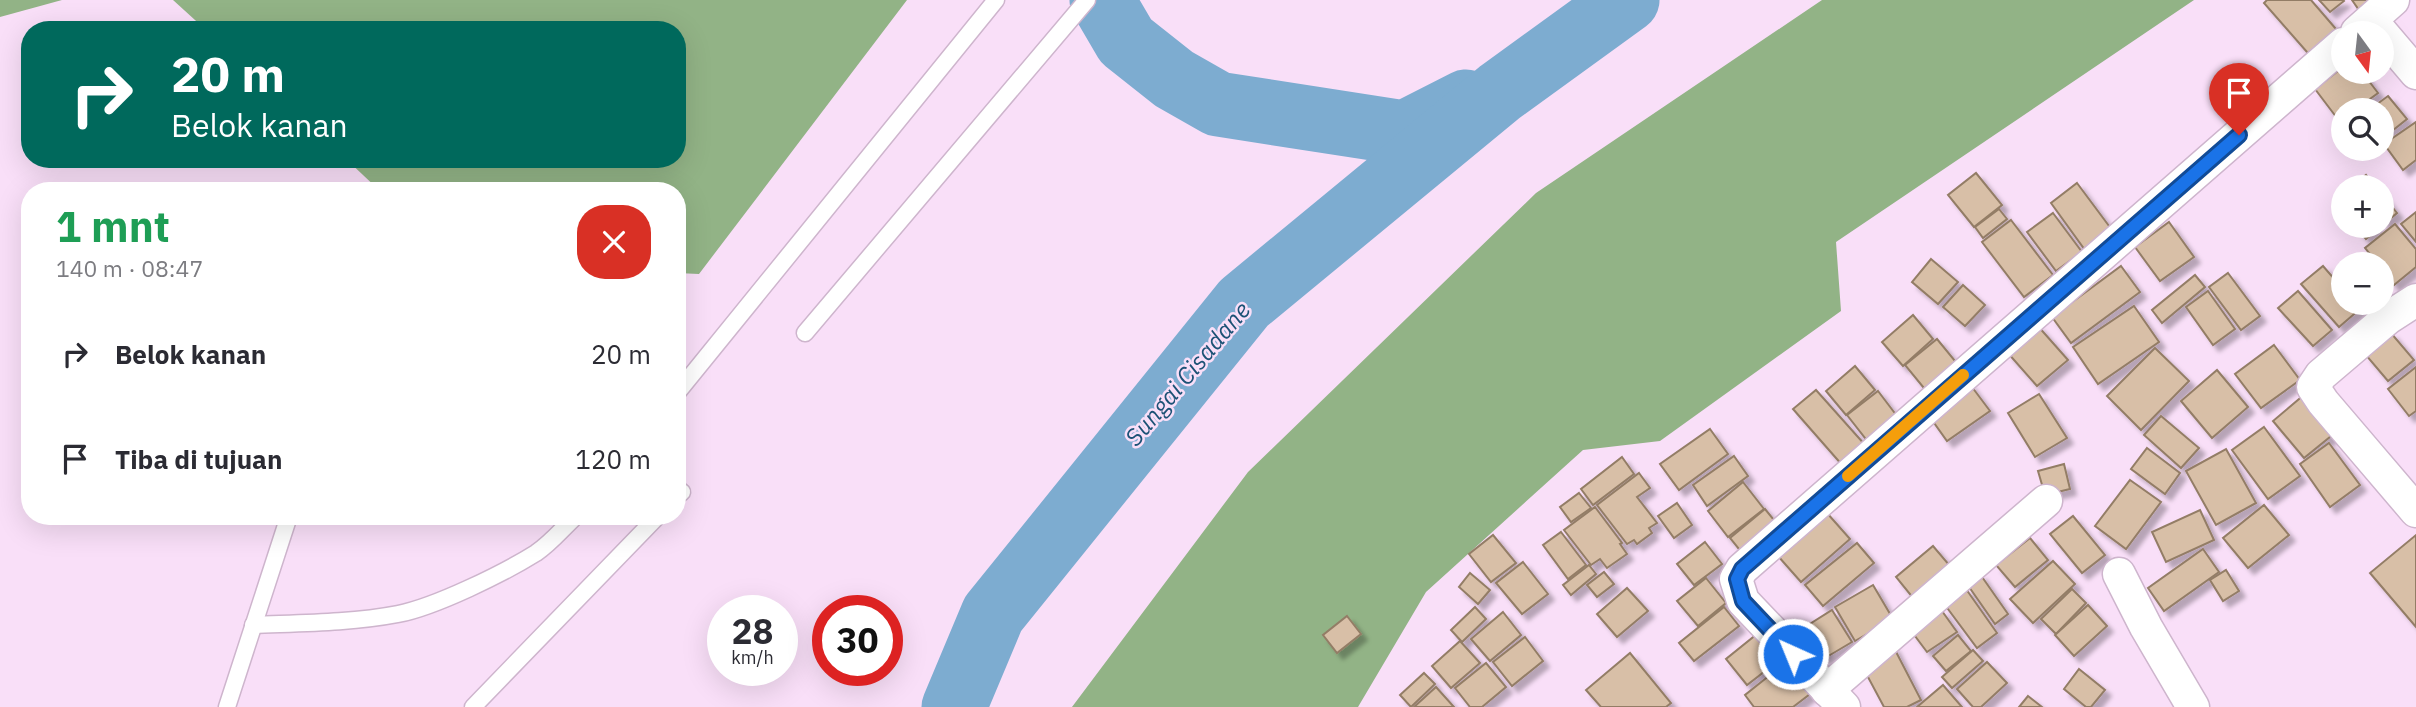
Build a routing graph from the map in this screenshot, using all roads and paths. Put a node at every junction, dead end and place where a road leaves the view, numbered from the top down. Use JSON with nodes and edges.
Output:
{"nodes":[{"id":1,"x":996,"y":0,"type":"edge"},
{"id":2,"x":1087,"y":0,"type":"edge"},
{"id":3,"x":2373,"y":18,"type":"edge"},
{"id":4,"x":2331,"y":54,"type":"edge"},
{"id":5,"x":2416,"y":73,"type":"edge"},
{"id":6,"x":2416,"y":300,"type":"edge"},
{"id":7,"x":804,"y":333,"type":"dead end"},
{"id":8,"x":686,"y":382,"type":"edge"},
{"id":9,"x":2046,"y":501,"type":"dead end"},
{"id":10,"x":2416,"y":511,"type":"edge"},
{"id":11,"x":286,"y":525,"type":"edge"},
{"id":12,"x":566,"y":525,"type":"edge"},
{"id":13,"x":649,"y":525,"type":"edge"},
{"id":14,"x":2119,"y":574,"type":"dead end"},
{"id":15,"x":253,"y":625,"type":"junction"},
{"id":16,"x":1835,"y":698,"type":"edge"},
{"id":17,"x":226,"y":707,"type":"edge"},
{"id":18,"x":473,"y":707,"type":"edge"},
{"id":19,"x":2193,"y":707,"type":"edge"}],
"edges":[{"from":1,"to":8,"type":"lane"},
{"from":2,"to":7,"type":"lane"},
{"from":3,"to":5,"type":"street"},
{"from":4,"to":16,"type":"street"},
{"from":6,"to":10,"type":"street"},
{"from":9,"to":16,"type":"street"},
{"from":11,"to":15,"type":"lane"},
{"from":12,"to":15,"type":"lane"},
{"from":13,"to":18,"type":"lane"},
{"from":14,"to":19,"type":"street"},
{"from":15,"to":17,"type":"lane"}]}
